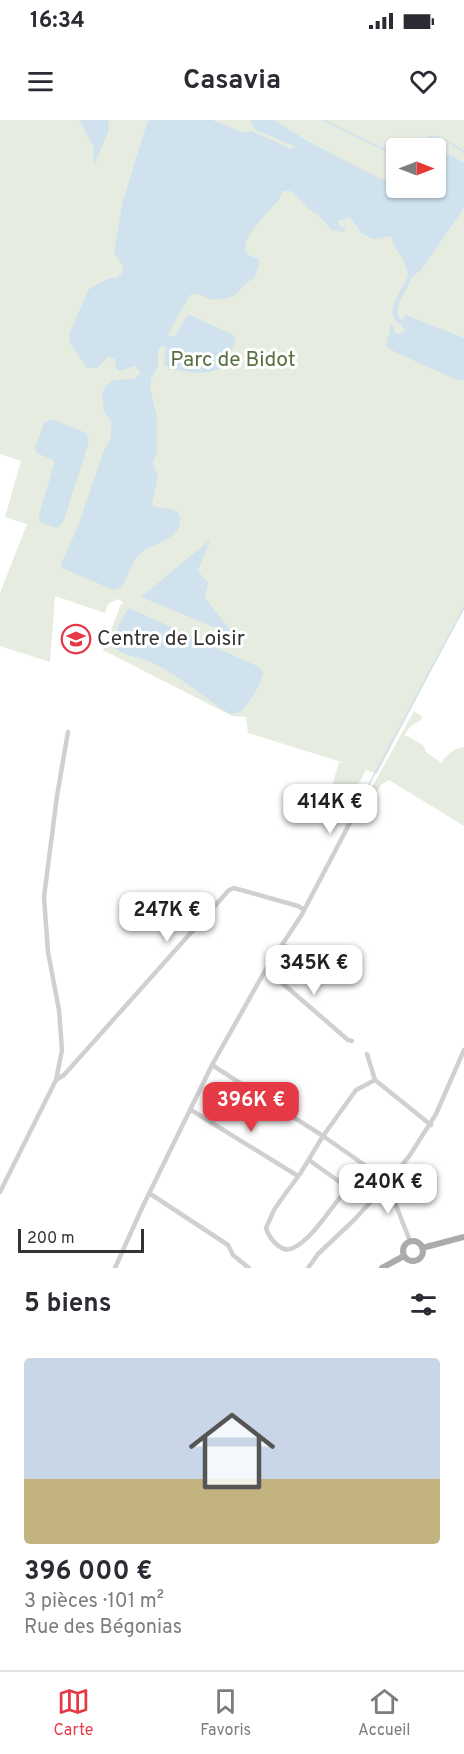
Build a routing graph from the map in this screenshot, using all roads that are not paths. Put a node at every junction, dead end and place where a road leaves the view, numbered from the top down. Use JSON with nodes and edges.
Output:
{"nodes":[{"id":1,"x":68,"y":732,"type":"dead end"},
{"id":2,"x":354,"y":815,"type":"dead end"},
{"id":3,"x":303,"y":909,"type":"junction"},
{"id":4,"x":283,"y":944,"type":"junction"},
{"id":5,"x":266,"y":969,"type":"junction"},
{"id":6,"x":322,"y":975,"type":"dead end"},
{"id":7,"x":352,"y":1041,"type":"dead end"},
{"id":8,"x":464,"y":1050,"type":"edge"},
{"id":9,"x":367,"y":1054,"type":"dead end"},
{"id":10,"x":212,"y":1065,"type":"junction"},
{"id":11,"x":56,"y":1080,"type":"junction"},
{"id":12,"x":375,"y":1080,"type":"junction"},
{"id":13,"x":191,"y":1110,"type":"junction"},
{"id":14,"x":431,"y":1125,"type":"junction"},
{"id":15,"x":323,"y":1136,"type":"junction"},
{"id":16,"x":309,"y":1160,"type":"junction"},
{"id":17,"x":369,"y":1168,"type":"junction"},
{"id":18,"x":298,"y":1176,"type":"junction"},
{"id":19,"x":387,"y":1184,"type":"junction"},
{"id":20,"x":348,"y":1188,"type":"junction"},
{"id":21,"x":0,"y":1192,"type":"edge"},
{"id":22,"x":150,"y":1193,"type":"junction"},
{"id":23,"x":464,"y":1237,"type":"edge"},
{"id":24,"x":410,"y":1241,"type":"junction"},
{"id":25,"x":422,"y":1248,"type":"junction"},
{"id":26,"x":404,"y":1256,"type":"junction"},
{"id":27,"x":115,"y":1268,"type":"edge"},
{"id":28,"x":249,"y":1268,"type":"edge"},
{"id":29,"x":308,"y":1268,"type":"edge"},
{"id":30,"x":382,"y":1268,"type":"edge"}],
"edges":[{"from":1,"to":11,"type":"street"},
{"from":2,"to":3,"type":"street"},
{"from":3,"to":4,"type":"street"},
{"from":3,"to":11,"type":"street"},
{"from":4,"to":5,"type":"street"},
{"from":4,"to":6,"type":"street"},
{"from":5,"to":7,"type":"street"},
{"from":5,"to":10,"type":"street"},
{"from":8,"to":14,"type":"street"},
{"from":9,"to":12,"type":"street"},
{"from":10,"to":13,"type":"street"},
{"from":10,"to":15,"type":"street"},
{"from":11,"to":21,"type":"street"},
{"from":12,"to":14,"type":"street"},
{"from":12,"to":15,"type":"street"},
{"from":13,"to":18,"type":"street"},
{"from":13,"to":22,"type":"street"},
{"from":14,"to":19,"type":"street"},
{"from":15,"to":16,"type":"street"},
{"from":15,"to":17,"type":"street"},
{"from":16,"to":18,"type":"street"},
{"from":16,"to":20,"type":"street"},
{"from":17,"to":19,"type":"street"},
{"from":17,"to":20,"type":"street"},
{"from":18,"to":20,"type":"street"},
{"from":19,"to":24,"type":"street"},
{"from":19,"to":29,"type":"street"},
{"from":22,"to":27,"type":"street"},
{"from":22,"to":28,"type":"street"},
{"from":23,"to":25,"type":"main road"},
{"from":24,"to":25,"type":"main road"},
{"from":24,"to":26,"type":"main road"},
{"from":25,"to":26,"type":"main road"},
{"from":26,"to":30,"type":"main road"}]}
